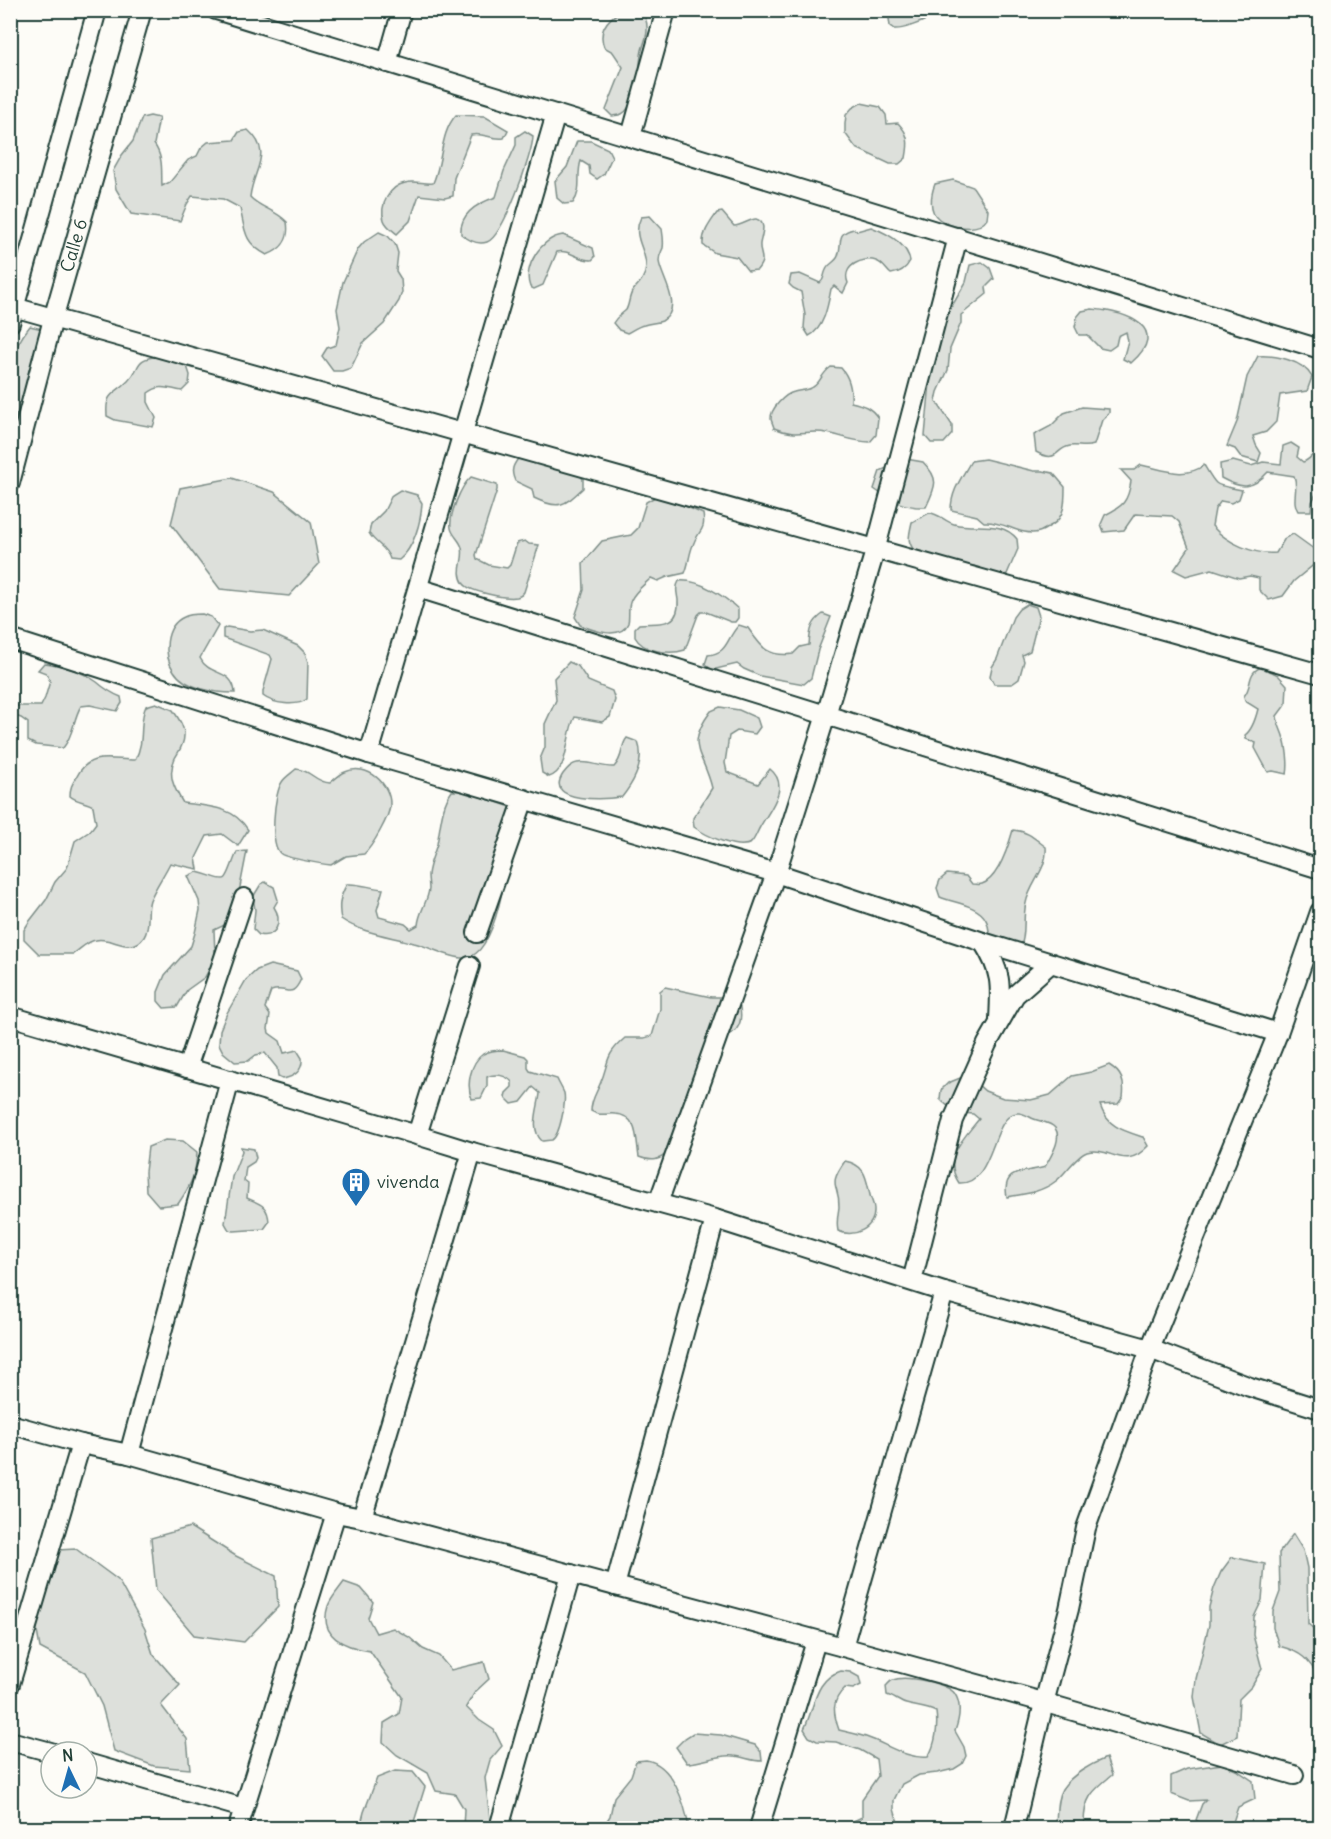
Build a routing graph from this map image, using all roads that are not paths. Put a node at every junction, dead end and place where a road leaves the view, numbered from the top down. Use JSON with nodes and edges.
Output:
{"nodes":[{"id":1,"x":97,"y":10,"type":"edge"},
{"id":2,"x":142,"y":10,"type":"edge"},
{"id":3,"x":216,"y":10,"type":"edge"},
{"id":4,"x":402,"y":10,"type":"edge"},
{"id":5,"x":666,"y":10,"type":"edge"},
{"id":6,"x":387,"y":63,"type":"junction"},
{"id":7,"x":555,"y":114,"type":"junction"},
{"id":8,"x":631,"y":136,"type":"junction"},
{"id":9,"x":958,"y":237,"type":"junction"},
{"id":10,"x":12,"y":312,"type":"edge"},
{"id":11,"x":53,"y":319,"type":"junction"},
{"id":12,"x":1320,"y":349,"type":"edge"},
{"id":13,"x":462,"y":434,"type":"junction"},
{"id":14,"x":10,"y":483,"type":"edge"},
{"id":15,"x":875,"y":551,"type":"junction"},
{"id":16,"x":418,"y":588,"type":"junction"},
{"id":17,"x":10,"y":639,"type":"edge"},
{"id":18,"x":1320,"y":674,"type":"edge"},
{"id":19,"x":825,"y":715,"type":"junction"},
{"id":20,"x":369,"y":754,"type":"junction"},
{"id":21,"x":524,"y":799,"type":"junction"},
{"id":22,"x":1320,"y":869,"type":"edge"},
{"id":23,"x":776,"y":873,"type":"junction"},
{"id":24,"x":244,"y":898,"type":"dead end"},
{"id":25,"x":1320,"y":912,"type":"edge"},
{"id":26,"x":477,"y":933,"type":"dead end"},
{"id":27,"x":983,"y":942,"type":"junction"},
{"id":28,"x":1051,"y":963,"type":"junction"},
{"id":29,"x":470,"y":966,"type":"dead end"},
{"id":30,"x":10,"y":1016,"type":"edge"},
{"id":31,"x":999,"y":1024,"type":"junction"},
{"id":32,"x":1278,"y":1033,"type":"junction"},
{"id":33,"x":187,"y":1068,"type":"junction"},
{"id":34,"x":230,"y":1080,"type":"junction"},
{"id":35,"x":417,"y":1135,"type":"junction"},
{"id":36,"x":472,"y":1152,"type":"junction"},
{"id":37,"x":658,"y":1203,"type":"junction"},
{"id":38,"x":715,"y":1219,"type":"junction"},
{"id":39,"x":912,"y":1281,"type":"junction"},
{"id":40,"x":944,"y":1292,"type":"junction"},
{"id":41,"x":1150,"y":1349,"type":"junction"},
{"id":42,"x":1320,"y":1409,"type":"edge"},
{"id":43,"x":10,"y":1424,"type":"edge"},
{"id":44,"x":81,"y":1444,"type":"junction"},
{"id":45,"x":129,"y":1454,"type":"junction"},
{"id":46,"x":336,"y":1513,"type":"junction"},
{"id":47,"x":362,"y":1518,"type":"junction"},
{"id":48,"x":571,"y":1574,"type":"junction"},
{"id":49,"x":615,"y":1586,"type":"junction"},
{"id":50,"x":816,"y":1641,"type":"junction"},
{"id":51,"x":843,"y":1647,"type":"junction"},
{"id":52,"x":10,"y":1684,"type":"edge"},
{"id":53,"x":1044,"y":1702,"type":"junction"},
{"id":54,"x":10,"y":1741,"type":"edge"},
{"id":55,"x":39,"y":1749,"type":"edge"},
{"id":56,"x":99,"y":1766,"type":"edge"},
{"id":57,"x":1294,"y":1775,"type":"dead end"},
{"id":58,"x":243,"y":1808,"type":"junction"},
{"id":59,"x":238,"y":1828,"type":"edge"},
{"id":60,"x":499,"y":1828,"type":"edge"},
{"id":61,"x":759,"y":1828,"type":"edge"},
{"id":62,"x":1014,"y":1828,"type":"edge"}],
"edges":[{"from":1,"to":10,"type":"street"},
{"from":2,"to":11,"type":"street","name":"Calle 6"},
{"from":3,"to":6,"type":"street"},
{"from":4,"to":6,"type":"street"},
{"from":5,"to":8,"type":"street"},
{"from":6,"to":7,"type":"street"},
{"from":7,"to":8,"type":"street"},
{"from":7,"to":13,"type":"street"},
{"from":8,"to":9,"type":"street"},
{"from":9,"to":12,"type":"street"},
{"from":9,"to":15,"type":"street"},
{"from":10,"to":11,"type":"street"},
{"from":11,"to":13,"type":"street"},
{"from":11,"to":14,"type":"street","name":"Calle 6"},
{"from":13,"to":15,"type":"street"},
{"from":13,"to":16,"type":"street"},
{"from":15,"to":18,"type":"street"},
{"from":15,"to":19,"type":"street"},
{"from":16,"to":19,"type":"street"},
{"from":16,"to":20,"type":"street"},
{"from":17,"to":20,"type":"street"},
{"from":19,"to":22,"type":"street"},
{"from":19,"to":23,"type":"street"},
{"from":20,"to":21,"type":"street"},
{"from":21,"to":23,"type":"street"},
{"from":21,"to":26,"type":"street"},
{"from":23,"to":27,"type":"street"},
{"from":23,"to":37,"type":"street"},
{"from":24,"to":33,"type":"street"},
{"from":25,"to":32,"type":"street"},
{"from":27,"to":28,"type":"street"},
{"from":27,"to":31,"type":"street"},
{"from":28,"to":31,"type":"street"},
{"from":28,"to":32,"type":"street"},
{"from":29,"to":35,"type":"street"},
{"from":30,"to":33,"type":"street"},
{"from":31,"to":39,"type":"street"},
{"from":32,"to":41,"type":"street"},
{"from":33,"to":34,"type":"street"},
{"from":34,"to":35,"type":"street"},
{"from":34,"to":45,"type":"street"},
{"from":35,"to":36,"type":"street"},
{"from":36,"to":37,"type":"street"},
{"from":36,"to":47,"type":"street"},
{"from":37,"to":38,"type":"street"},
{"from":38,"to":39,"type":"street"},
{"from":38,"to":49,"type":"street"},
{"from":39,"to":40,"type":"street"},
{"from":40,"to":41,"type":"street"},
{"from":40,"to":51,"type":"street"},
{"from":41,"to":42,"type":"street"},
{"from":41,"to":53,"type":"street"},
{"from":43,"to":44,"type":"street"},
{"from":44,"to":45,"type":"street"},
{"from":44,"to":52,"type":"street"},
{"from":45,"to":46,"type":"street"},
{"from":46,"to":47,"type":"street"},
{"from":46,"to":58,"type":"street"},
{"from":47,"to":48,"type":"street"},
{"from":48,"to":49,"type":"street"},
{"from":48,"to":60,"type":"street"},
{"from":49,"to":50,"type":"street"},
{"from":50,"to":51,"type":"street"},
{"from":50,"to":61,"type":"street"},
{"from":51,"to":53,"type":"street"},
{"from":53,"to":57,"type":"street"},
{"from":53,"to":62,"type":"street"},
{"from":54,"to":55,"type":"street"},
{"from":56,"to":58,"type":"street"},
{"from":58,"to":59,"type":"street"}]}
